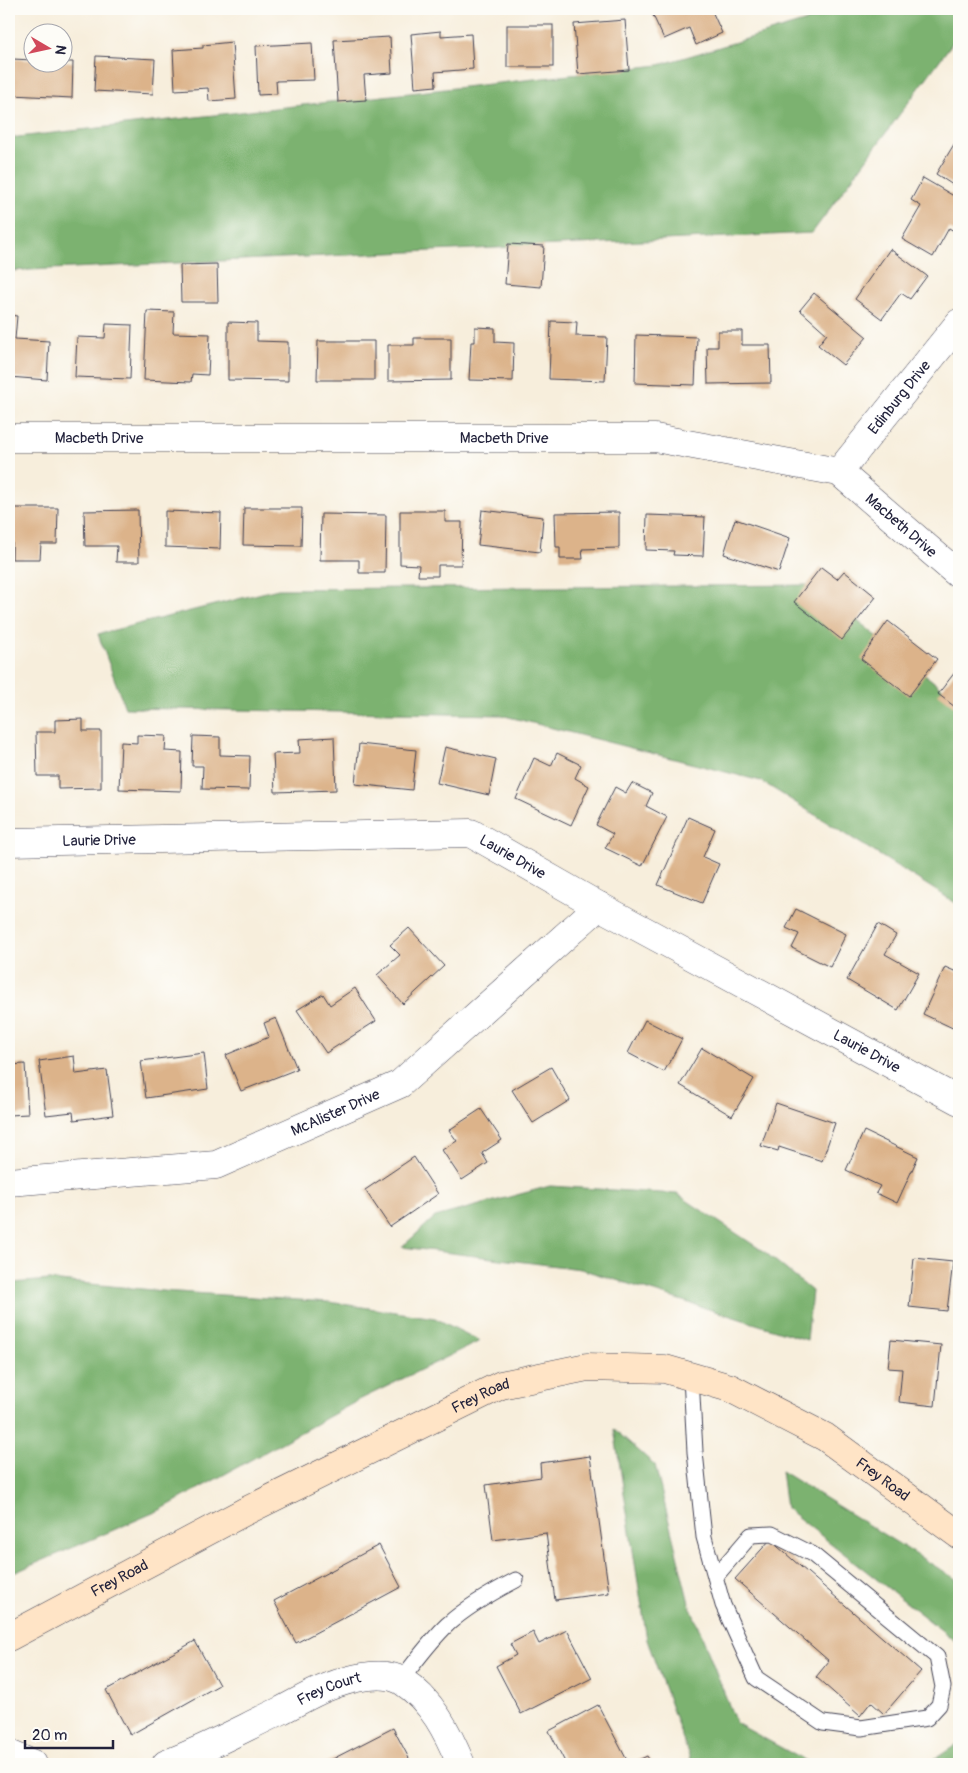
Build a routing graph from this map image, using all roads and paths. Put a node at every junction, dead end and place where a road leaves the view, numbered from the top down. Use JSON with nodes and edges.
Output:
{"nodes":[{"id":1,"x":959,"y":323,"type":"edge"},
{"id":2,"x":9,"y":438,"type":"edge"},
{"id":3,"x":839,"y":472,"type":"junction"},
{"id":4,"x":959,"y":575,"type":"edge"},
{"id":5,"x":9,"y":842,"type":"edge"},
{"id":6,"x":599,"y":906,"type":"junction"},
{"id":7,"x":959,"y":1101,"type":"edge"},
{"id":8,"x":9,"y":1182,"type":"edge"},
{"id":9,"x":691,"y":1377,"type":"junction"},
{"id":10,"x":958,"y":1529,"type":"edge"},
{"id":11,"x":715,"y":1577,"type":"junction"},
{"id":12,"x":516,"y":1580,"type":"dead end"},
{"id":13,"x":9,"y":1637,"type":"edge"},
{"id":14,"x":401,"y":1680,"type":"junction"},
{"id":15,"x":9,"y":1754,"type":"edge"},
{"id":16,"x":33,"y":1764,"type":"edge"},
{"id":17,"x":166,"y":1764,"type":"edge"},
{"id":18,"x":460,"y":1764,"type":"edge"}],
"edges":[{"from":1,"to":3,"type":"street","name":"Edinburg Drive"},
{"from":2,"to":3,"type":"street","name":"Macbeth Drive"},
{"from":3,"to":4,"type":"street","name":"Macbeth Drive"},
{"from":5,"to":6,"type":"street","name":"Laurie Drive"},
{"from":6,"to":7,"type":"street","name":"Laurie Drive"},
{"from":6,"to":8,"type":"street","name":"McAlister Drive"},
{"from":9,"to":10,"type":"street","name":"Frey Road"},
{"from":9,"to":11,"type":"lane"},
{"from":9,"to":13,"type":"street","name":"Frey Road"},
{"from":11,"to":11,"type":"lane"},
{"from":12,"to":14,"type":"lane"},
{"from":14,"to":17,"type":"street","name":"Frey Court"},
{"from":14,"to":18,"type":"street"},
{"from":15,"to":16,"type":"street"}]}
